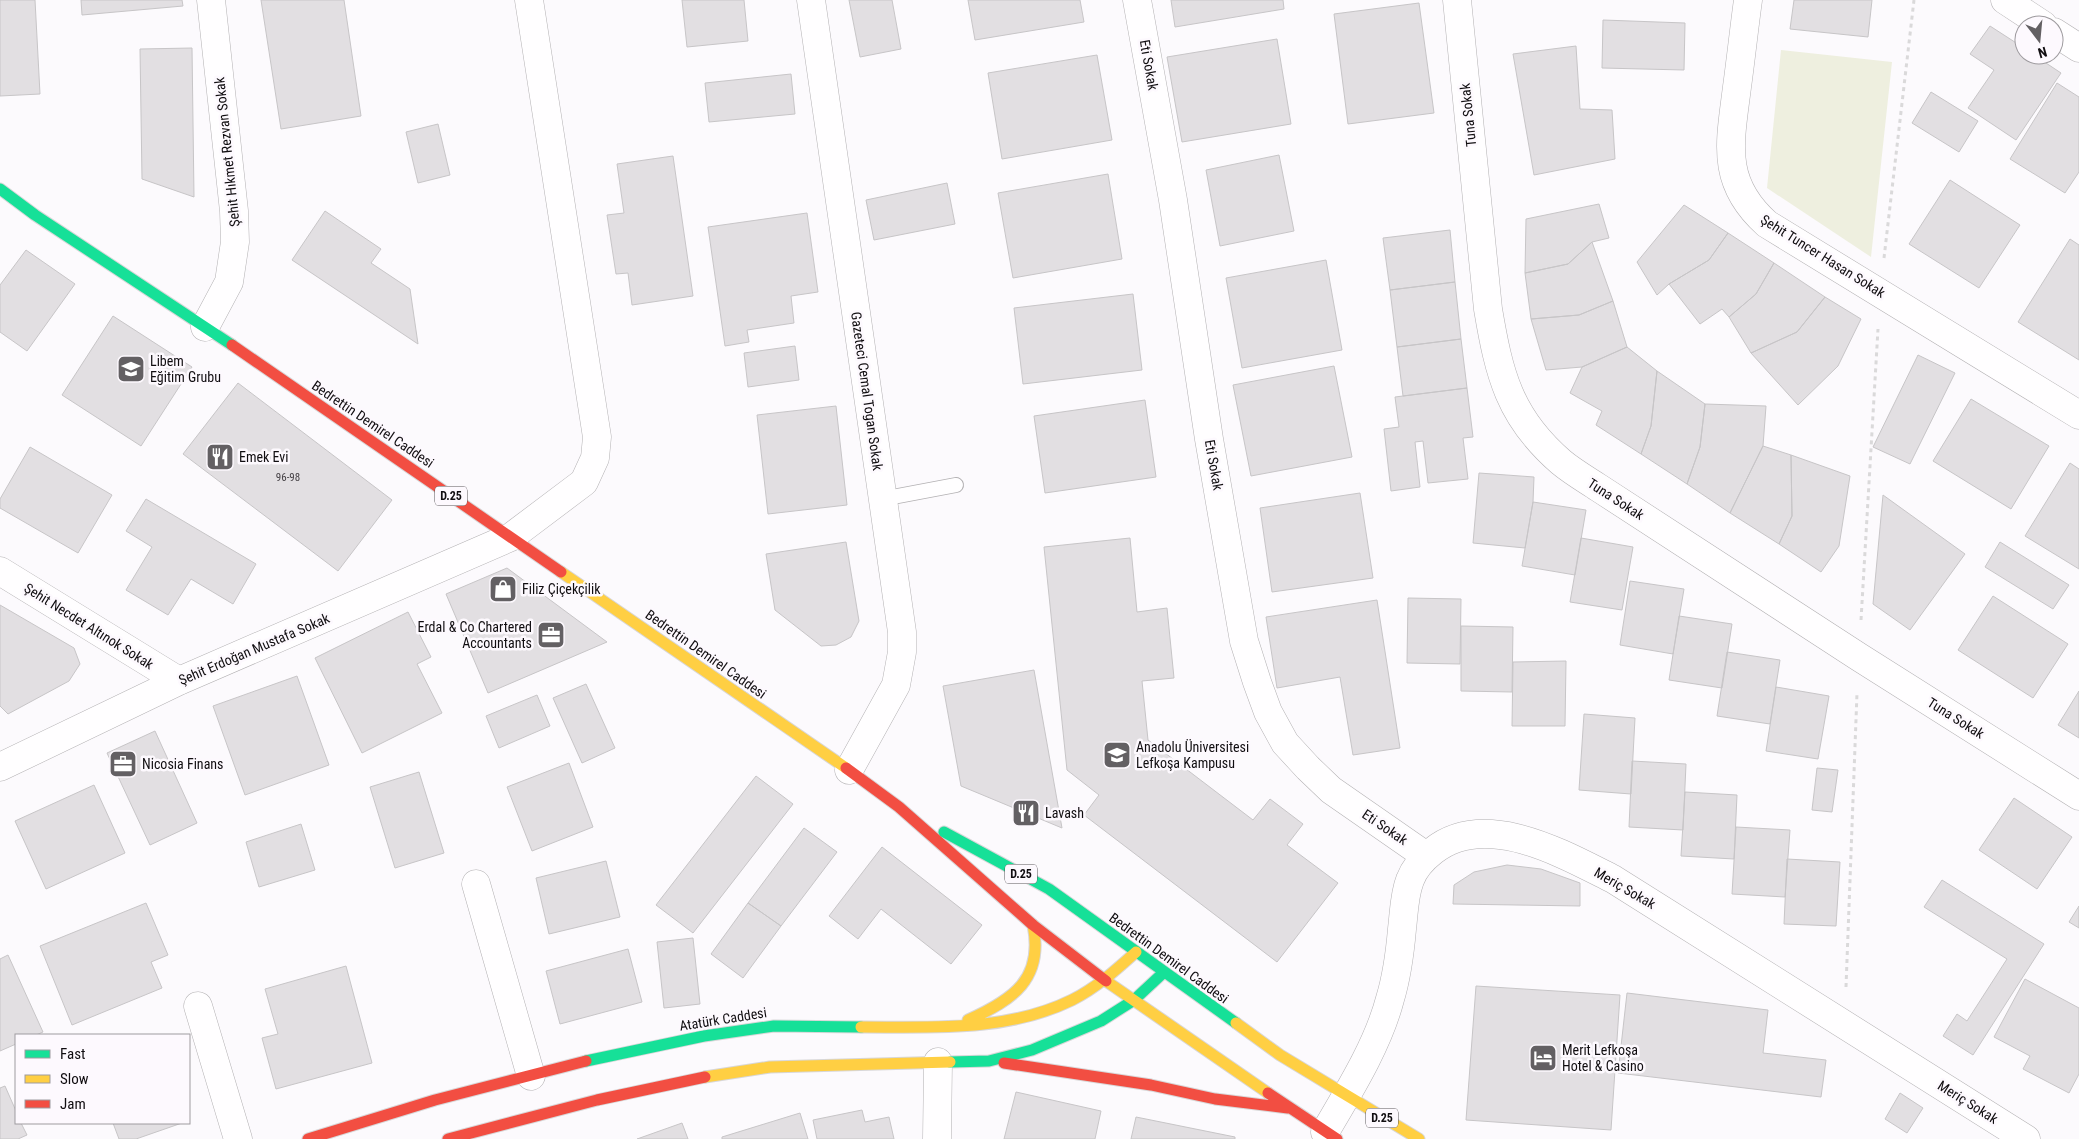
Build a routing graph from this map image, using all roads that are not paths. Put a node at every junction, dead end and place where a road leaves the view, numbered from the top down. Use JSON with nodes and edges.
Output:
{"nodes":[{"id":1,"x":211,"y":0,"type":"edge"},
{"id":2,"x":529,"y":0,"type":"edge"},
{"id":3,"x":811,"y":0,"type":"edge"},
{"id":4,"x":1137,"y":0,"type":"edge"},
{"id":5,"x":1457,"y":0,"type":"edge"},
{"id":6,"x":1748,"y":0,"type":"edge"},
{"id":7,"x":2005,"y":0,"type":"edge"},
{"id":8,"x":2028,"y":15,"type":"edge"},
{"id":9,"x":2064,"y":38,"type":"edge"},
{"id":10,"x":2079,"y":48,"type":"edge"},
{"id":11,"x":0,"y":189,"type":"edge"},
{"id":12,"x":205,"y":327,"type":"junction"},
{"id":13,"x":2079,"y":415,"type":"edge"},
{"id":14,"x":956,"y":485,"type":"dead end"},
{"id":15,"x":882,"y":499,"type":"junction"},
{"id":16,"x":511,"y":537,"type":"junction"},
{"id":17,"x":0,"y":571,"type":"edge"},
{"id":18,"x":179,"y":682,"type":"junction"},
{"id":19,"x":0,"y":767,"type":"edge"},
{"id":20,"x":849,"y":770,"type":"junction"},
{"id":21,"x":2079,"y":796,"type":"edge"},
{"id":22,"x":899,"y":807,"type":"junction"},
{"id":23,"x":1426,"y":856,"type":"junction"},
{"id":24,"x":476,"y":884,"type":"dead end"},
{"id":25,"x":1033,"y":925,"type":"junction"},
{"id":26,"x":1136,"y":952,"type":"junction"},
{"id":27,"x":1163,"y":972,"type":"junction"},
{"id":28,"x":1105,"y":980,"type":"junction"},
{"id":29,"x":1134,"y":1000,"type":"junction"},
{"id":30,"x":198,"y":1006,"type":"dead end"},
{"id":31,"x":953,"y":1026,"type":"junction"},
{"id":32,"x":989,"y":1061,"type":"junction"},
{"id":33,"x":938,"y":1062,"type":"junction"},
{"id":34,"x":531,"y":1076,"type":"junction"},
{"id":35,"x":1345,"y":1096,"type":"junction"},
{"id":36,"x":1289,"y":1108,"type":"junction"},
{"id":37,"x":1331,"y":1135,"type":"edge"},
{"id":38,"x":238,"y":1139,"type":"edge"},
{"id":39,"x":308,"y":1139,"type":"edge"},
{"id":40,"x":448,"y":1139,"type":"edge"},
{"id":41,"x":937,"y":1139,"type":"edge"},
{"id":42,"x":1419,"y":1139,"type":"edge"},
{"id":43,"x":2026,"y":1139,"type":"edge"}],
"edges":[{"from":1,"to":12,"type":"street","name":"Şehit Hıkmet Rezvan Sokak"},
{"from":2,"to":16,"type":"street","name":"Şehit Erdoğan Mustafa Sokak"},
{"from":3,"to":15,"type":"street","name":"Gazeteci Cemal Togan Sokak"},
{"from":4,"to":23,"type":"street","name":"Eti Sokak"},
{"from":5,"to":21,"type":"street","name":"Tuna Sokak"},
{"from":6,"to":13,"type":"street","name":"Şehit Tuncer Hasan Sokak"},
{"from":7,"to":8,"type":"street"},
{"from":9,"to":10,"type":"street"},
{"from":11,"to":12,"type":"main road","name":"Bedrettin Demirel Caddesi","number":"D.25"},
{"from":12,"to":16,"type":"main road","name":"Bedrettin Demirel Caddesi","number":"D.25"},
{"from":14,"to":15,"type":"lane"},
{"from":15,"to":20,"type":"street","name":"Gazeteci Cemal Togan Sokak"},
{"from":16,"to":18,"type":"street","name":"Şehit Erdoğan Mustafa Sokak"},
{"from":16,"to":20,"type":"main road","name":"Bedrettin Demirel Caddesi","number":"D.25"},
{"from":17,"to":18,"type":"street","name":"Şehit Necdet Altınok Sokak"},
{"from":18,"to":19,"type":"street","name":"Şehit Erdoğan Mustafa Sokak"},
{"from":20,"to":22,"type":"main road","name":"Bedrettin Demirel Caddesi","number":"D.25"},
{"from":22,"to":25,"type":"main road","name":"Bedrettin Demirel Caddesi","number":"D.25"},
{"from":22,"to":26,"type":"main road","name":"Bedrettin Demirel Caddesi","number":"D.25"},
{"from":23,"to":35,"type":"street","name":"Meriç Sokak"},
{"from":23,"to":43,"type":"street","name":"Meriç Sokak"},
{"from":24,"to":34,"type":"street"},
{"from":25,"to":28,"type":"main road","name":"Bedrettin Demirel Caddesi","number":"D.25"},
{"from":25,"to":31,"type":"main road"},
{"from":26,"to":27,"type":"main road","name":"Bedrettin Demirel Caddesi","number":"D.25"},
{"from":26,"to":28,"type":"main road","name":"Atatürk Caddesi"},
{"from":27,"to":29,"type":"main road"},
{"from":27,"to":35,"type":"main road","name":"Bedrettin Demirel Caddesi","number":"D.25"},
{"from":28,"to":29,"type":"main road","name":"Bedrettin Demirel Caddesi","number":"D.25"},
{"from":28,"to":31,"type":"main road","name":"Atatürk Caddesi"},
{"from":29,"to":32,"type":"main road"},
{"from":29,"to":36,"type":"main road","name":"Bedrettin Demirel Caddesi","number":"D.25"},
{"from":30,"to":38,"type":"street"},
{"from":31,"to":34,"type":"main road","name":"Atatürk Caddesi"},
{"from":32,"to":33,"type":"main road"},
{"from":32,"to":36,"type":"main road"},
{"from":33,"to":40,"type":"main road"},
{"from":33,"to":41,"type":"street"},
{"from":34,"to":39,"type":"main road","name":"Atatürk Caddesi"},
{"from":35,"to":37,"type":"street","name":"Meriç Sokak"},
{"from":35,"to":42,"type":"main road","name":"Bedrettin Demirel Caddesi","number":"D.25"},
{"from":36,"to":37,"type":"main road","name":"Bedrettin Demirel Caddesi","number":"D.25"}]}
